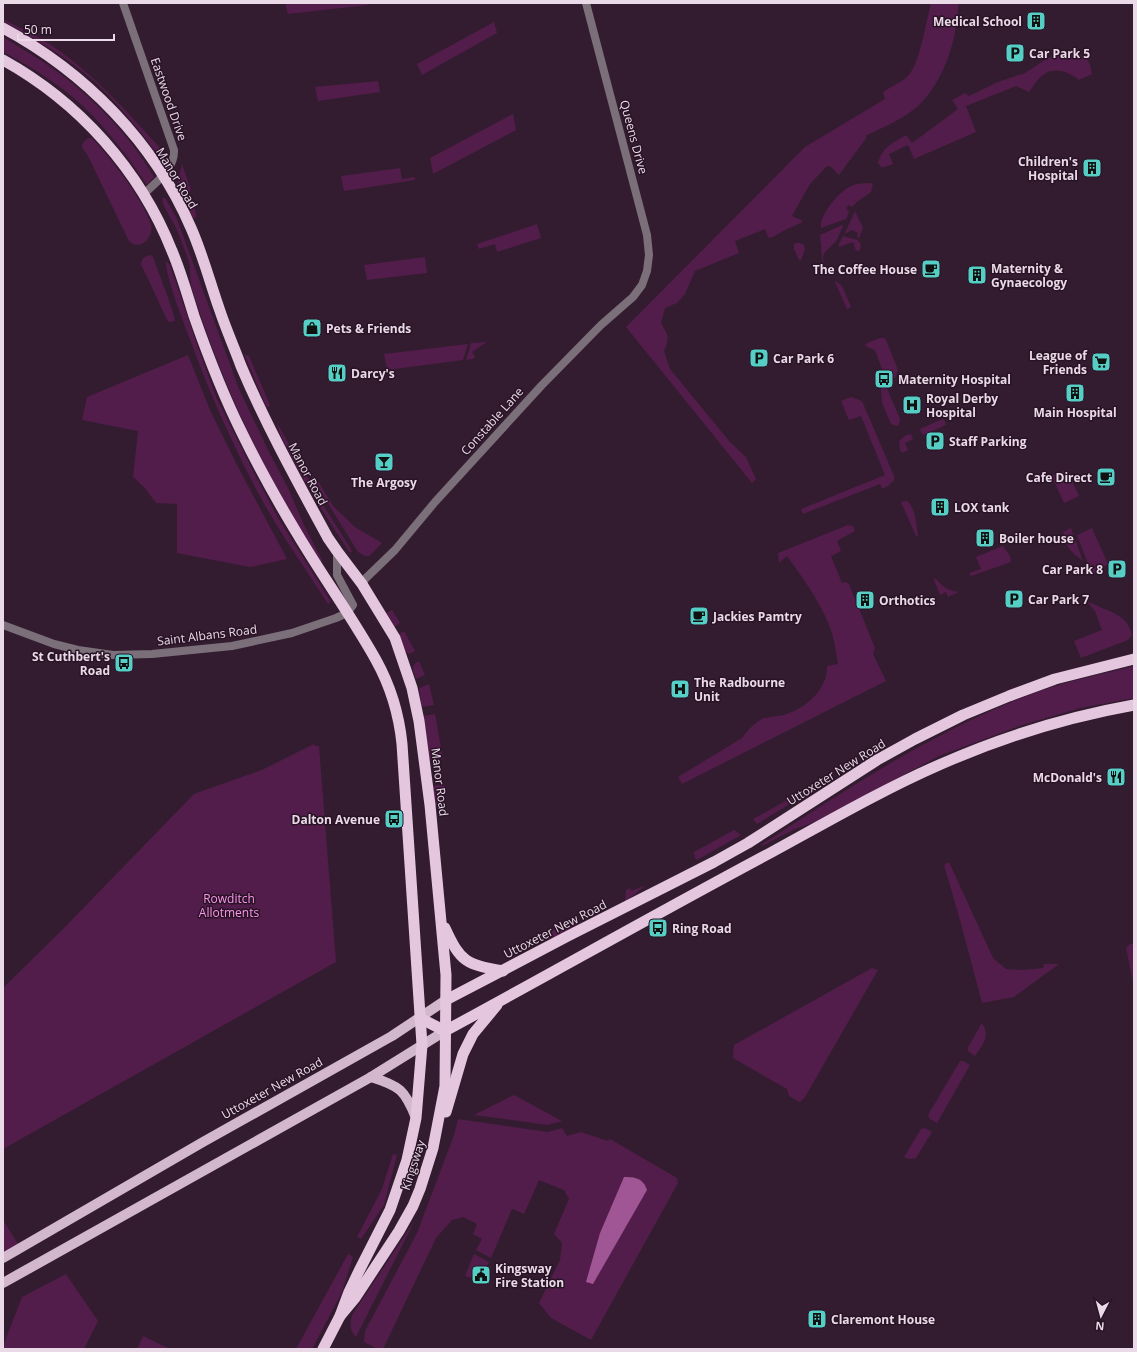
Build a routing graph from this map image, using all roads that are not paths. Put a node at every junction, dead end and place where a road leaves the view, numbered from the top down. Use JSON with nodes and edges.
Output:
{"nodes":[{"id":1,"x":123,"y":3,"type":"edge"},
{"id":2,"x":587,"y":3,"type":"edge"},
{"id":3,"x":3,"y":28,"type":"edge"},
{"id":4,"x":3,"y":60,"type":"edge"},
{"id":5,"x":163,"y":175,"type":"junction"},
{"id":6,"x":144,"y":194,"type":"junction"},
{"id":7,"x":645,"y":279,"type":"joint"},
{"id":8,"x":336,"y":551,"type":"junction"},
{"id":9,"x":362,"y":584,"type":"junction"},
{"id":10,"x":347,"y":613,"type":"junction"},
{"id":11,"x":3,"y":625,"type":"edge"},
{"id":12,"x":1134,"y":659,"type":"edge"},
{"id":13,"x":1134,"y":706,"type":"edge"},
{"id":14,"x":441,"y":918,"type":"junction"},
{"id":15,"x":503,"y":971,"type":"junction"},
{"id":16,"x":446,"y":1000,"type":"junction"},
{"id":17,"x":501,"y":1000,"type":"junction"},
{"id":18,"x":420,"y":1018,"type":"junction"},
{"id":19,"x":445,"y":1031,"type":"junction"},
{"id":20,"x":422,"y":1045,"type":"junction"},
{"id":21,"x":371,"y":1077,"type":"junction"},
{"id":22,"x":416,"y":1118,"type":"junction"},
{"id":23,"x":433,"y":1148,"type":"junction"},
{"id":24,"x":3,"y":1258,"type":"edge"},
{"id":25,"x":3,"y":1283,"type":"edge"},
{"id":26,"x":340,"y":1316,"type":"junction"},
{"id":27,"x":322,"y":1349,"type":"edge"}],
"edges":[{"from":1,"to":5,"type":"street","name":"Eastwood Drive"},
{"from":2,"to":7,"type":"street","name":"Queens Drive"},
{"from":3,"to":5,"type":"highway","name":"Manor Road"},
{"from":4,"to":6,"type":"highway"},
{"from":5,"to":6,"type":"street","name":"Eastwood Drive"},
{"from":5,"to":8,"type":"highway","name":"Manor Road"},
{"from":6,"to":10,"type":"highway"},
{"from":7,"to":9,"type":"street","name":"Constable Lane"},
{"from":8,"to":9,"type":"highway","name":"Manor Road"},
{"from":8,"to":10,"type":"street"},
{"from":9,"to":14,"type":"highway","name":"Manor Road"},
{"from":10,"to":11,"type":"street","name":"Saint Albans Road"},
{"from":10,"to":18,"type":"highway"},
{"from":12,"to":15,"type":"highway","name":"Uttoxeter New Road"},
{"from":13,"to":17,"type":"highway"},
{"from":14,"to":15,"type":"highway"},
{"from":14,"to":16,"type":"highway","name":"Manor Road"},
{"from":15,"to":16,"type":"highway","name":"Uttoxeter New Road"},
{"from":16,"to":18,"type":"main road","name":"Uttoxeter New Road"},
{"from":16,"to":19,"type":"highway","name":"Kingsway"},
{"from":17,"to":19,"type":"highway"},
{"from":17,"to":23,"type":"highway"},
{"from":18,"to":19,"type":"highway"},
{"from":18,"to":20,"type":"highway","name":"Kingsway"},
{"from":18,"to":24,"type":"main road","name":"Uttoxeter New Road"},
{"from":19,"to":20,"type":"main road"},
{"from":19,"to":23,"type":"highway","name":"Kingsway"},
{"from":20,"to":21,"type":"main road"},
{"from":20,"to":22,"type":"highway","name":"Kingsway"},
{"from":21,"to":22,"type":"main road"},
{"from":21,"to":25,"type":"main road"},
{"from":22,"to":26,"type":"highway","name":"Kingsway"},
{"from":23,"to":26,"type":"highway","name":"Kingsway"},
{"from":26,"to":27,"type":"highway","name":"Kingsway"}]}
